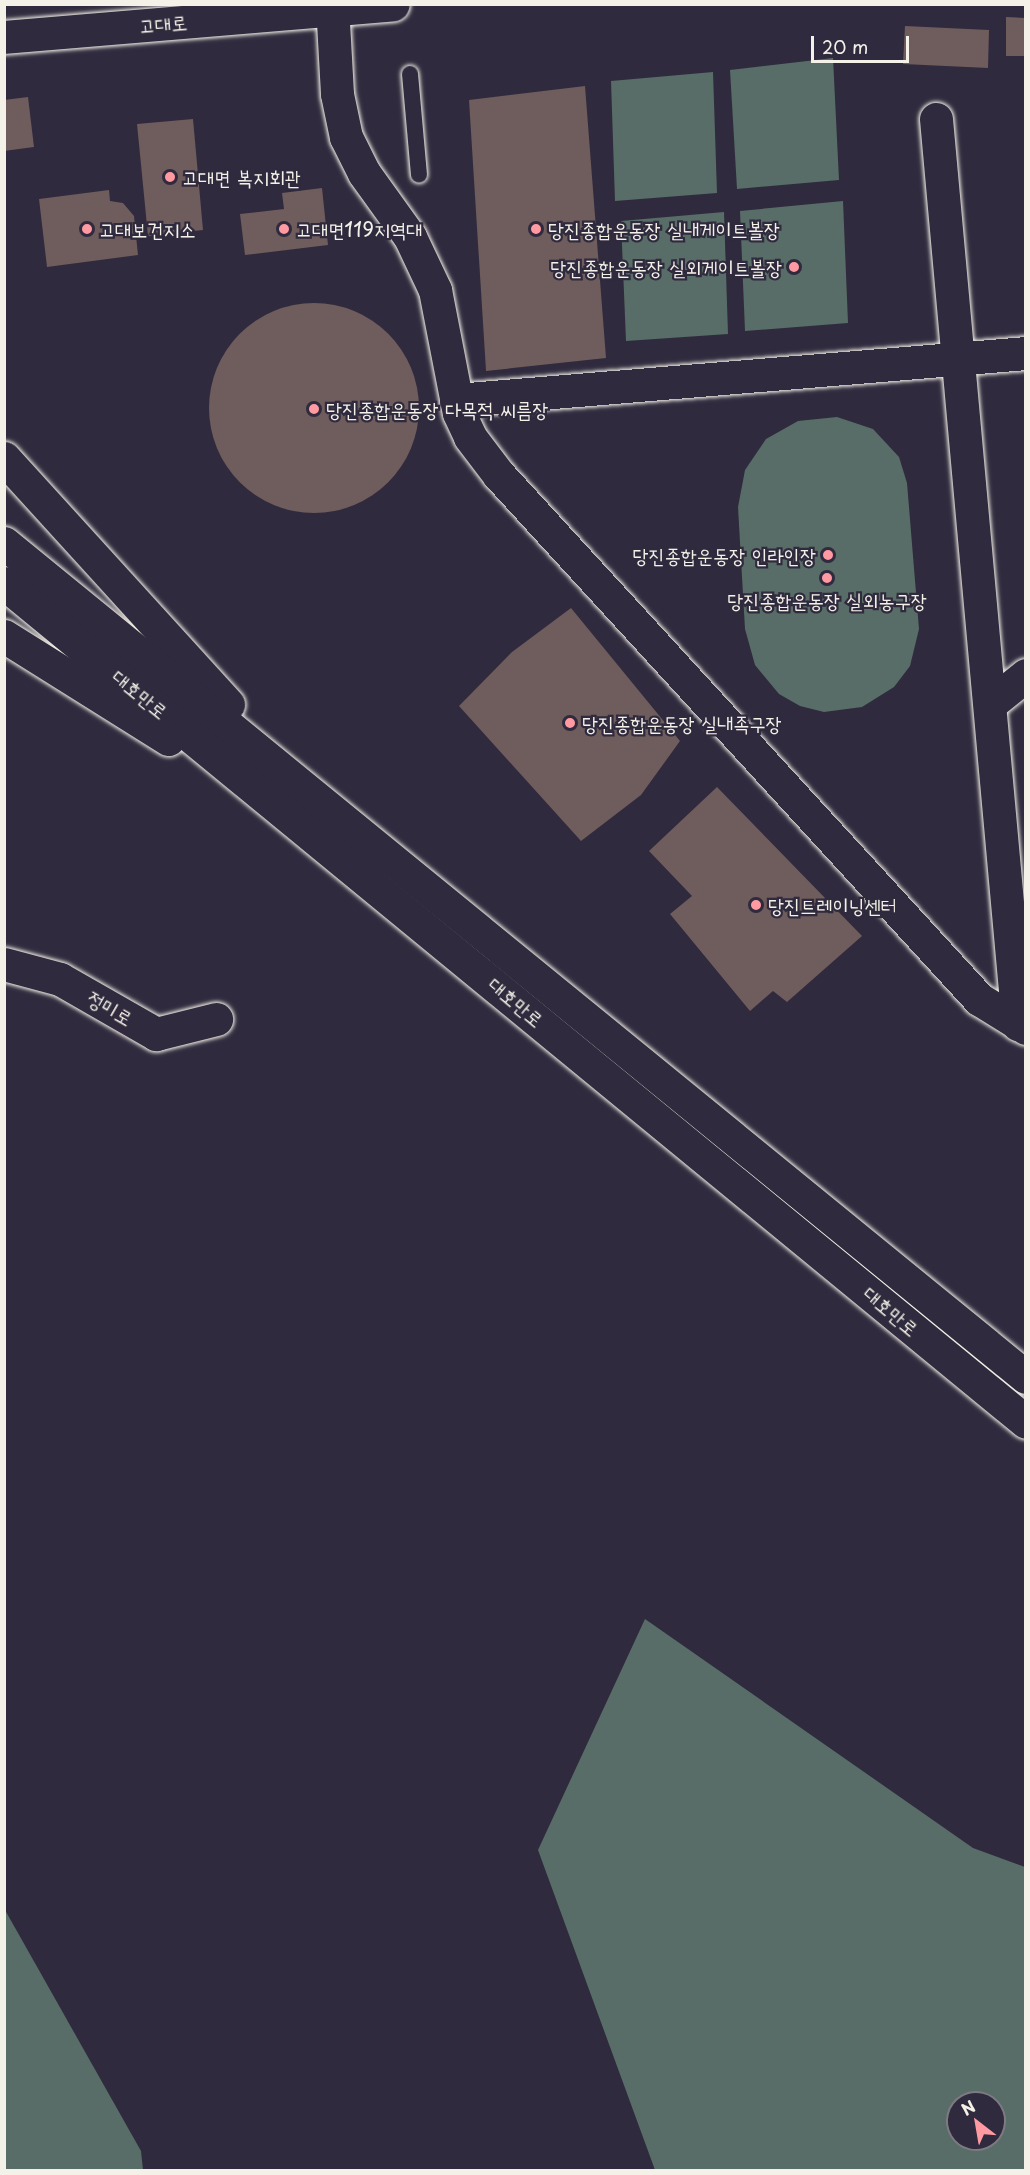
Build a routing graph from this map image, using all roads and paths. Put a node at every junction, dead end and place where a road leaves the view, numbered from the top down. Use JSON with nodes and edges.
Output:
{"nodes":[{"id":1,"x":393,"y":4,"type":"edge"},
{"id":2,"x":332,"y":7,"type":"edge"},
{"id":3,"x":4,"y":38,"type":"edge"},
{"id":4,"x":410,"y":74,"type":"dead end"},
{"id":5,"x":936,"y":119,"type":"dead end"},
{"id":6,"x":419,"y":175,"type":"dead end"},
{"id":7,"x":1026,"y":353,"type":"edge"},
{"id":8,"x":958,"y":358,"type":"junction"},
{"id":9,"x":456,"y":400,"type":"junction"},
{"id":10,"x":4,"y":458,"type":"edge"},
{"id":11,"x":4,"y":543,"type":"edge"},
{"id":12,"x":4,"y":583,"type":"edge"},
{"id":13,"x":4,"y":636,"type":"edge"},
{"id":14,"x":1026,"y":675,"type":"edge"},
{"id":15,"x":990,"y":704,"type":"junction"},
{"id":16,"x":300,"y":783,"type":"junction"},
{"id":17,"x":291,"y":817,"type":"junction"},
{"id":18,"x":4,"y":964,"type":"edge"},
{"id":19,"x":216,"y":1019,"type":"dead end"},
{"id":20,"x":1022,"y":1026,"type":"edge"},
{"id":21,"x":1026,"y":1377,"type":"edge"},
{"id":22,"x":1026,"y":1422,"type":"edge"}],
"edges":[{"from":1,"to":2,"type":"street","name":"고대로"},
{"from":2,"to":3,"type":"street","name":"고대로"},
{"from":2,"to":9,"type":"street"},
{"from":4,"to":6,"type":"lane"},
{"from":5,"to":8,"type":"street"},
{"from":7,"to":8,"type":"street"},
{"from":8,"to":9,"type":"street"},
{"from":8,"to":15,"type":"street"},
{"from":9,"to":20,"type":"street"},
{"from":10,"to":16,"type":"street"},
{"from":11,"to":16,"type":"street","name":"대호만로"},
{"from":12,"to":17,"type":"street","name":"대호만로"},
{"from":13,"to":17,"type":"street"},
{"from":14,"to":15,"type":"street"},
{"from":15,"to":20,"type":"street"},
{"from":16,"to":21,"type":"street","name":"대호만로"},
{"from":17,"to":22,"type":"street","name":"대호만로"},
{"from":18,"to":19,"type":"street","name":"정미로"}]}
